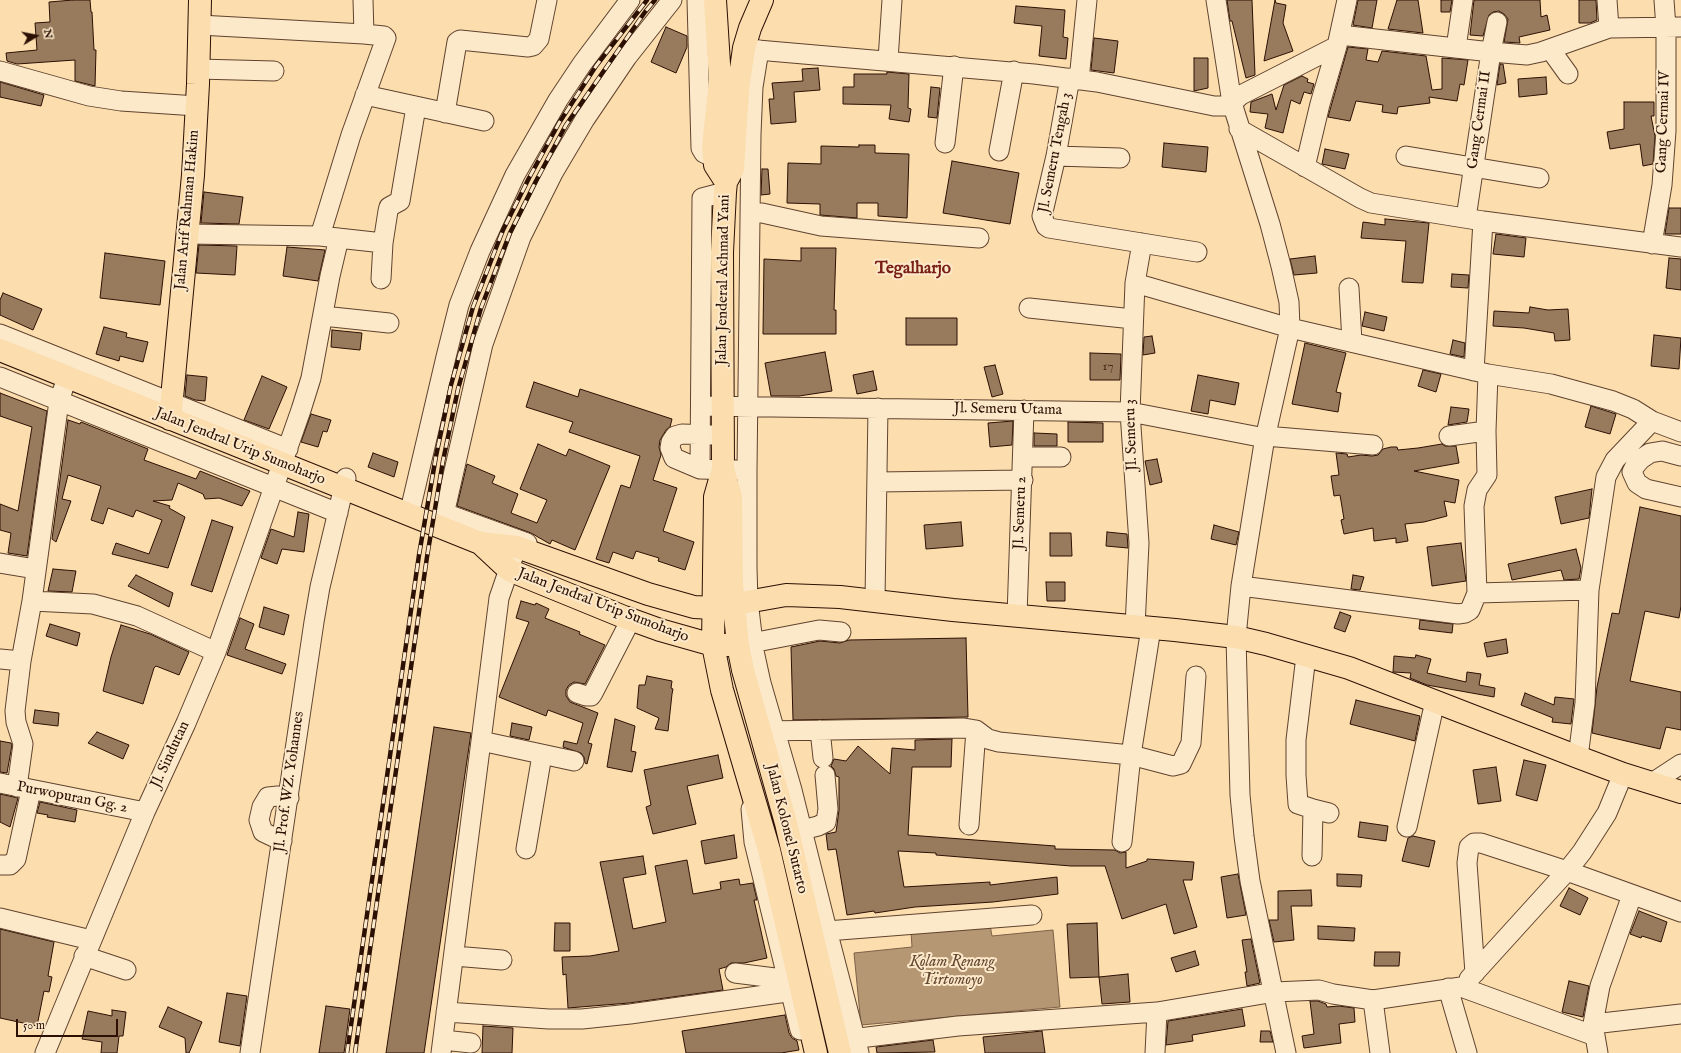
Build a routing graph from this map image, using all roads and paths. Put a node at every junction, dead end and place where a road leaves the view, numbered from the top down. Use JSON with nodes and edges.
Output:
{"nodes":[{"id":1,"x":200,"y":0,"type":"edge"},
{"id":2,"x":363,"y":0,"type":"edge"},
{"id":3,"x":547,"y":0,"type":"edge"},
{"id":4,"x":630,"y":0,"type":"edge"},
{"id":5,"x":672,"y":0,"type":"edge"},
{"id":6,"x":697,"y":0,"type":"edge"},
{"id":7,"x":715,"y":0,"type":"edge"},
{"id":8,"x":748,"y":0,"type":"edge"},
{"id":9,"x":762,"y":0,"type":"edge"},
{"id":10,"x":892,"y":0,"type":"edge"},
{"id":11,"x":1087,"y":0,"type":"edge"},
{"id":12,"x":1216,"y":0,"type":"edge"},
{"id":13,"x":1347,"y":0,"type":"edge"},
{"id":14,"x":1463,"y":0,"type":"edge"},
{"id":15,"x":1607,"y":0,"type":"edge"},
{"id":16,"x":1664,"y":0,"type":"edge"},
{"id":17,"x":1496,"y":22,"type":"dead end"},
{"id":18,"x":199,"y":25,"type":"junction"},
{"id":19,"x":1608,"y":28,"type":"junction"},
{"id":20,"x":1673,"y":28,"type":"edge"},
{"id":21,"x":364,"y":34,"type":"junction"},
{"id":22,"x":1339,"y":40,"type":"junction"},
{"id":23,"x":1456,"y":48,"type":"junction"},
{"id":24,"x":751,"y":49,"type":"junction"},
{"id":25,"x":1550,"y":49,"type":"junction"},
{"id":26,"x":1490,"y":52,"type":"junction"},
{"id":27,"x":888,"y":60,"type":"junction"},
{"id":28,"x":954,"y":66,"type":"junction"},
{"id":29,"x":198,"y":69,"type":"junction"},
{"id":30,"x":0,"y":71,"type":"edge"},
{"id":31,"x":274,"y":71,"type":"dead end"},
{"id":32,"x":1014,"y":71,"type":"junction"},
{"id":33,"x":1568,"y":74,"type":"dead end"},
{"id":34,"x":1075,"y":79,"type":"junction"},
{"id":35,"x":729,"y":85,"type":"junction"},
{"id":36,"x":365,"y":95,"type":"junction"},
{"id":37,"x":1232,"y":103,"type":"junction"},
{"id":38,"x":197,"y":106,"type":"junction"},
{"id":39,"x":416,"y":107,"type":"junction"},
{"id":40,"x":445,"y":113,"type":"junction"},
{"id":41,"x":484,"y":121,"type":"dead end"},
{"id":42,"x":1239,"y":129,"type":"junction"},
{"id":43,"x":945,"y":143,"type":"dead end"},
{"id":44,"x":999,"y":151,"type":"dead end"},
{"id":45,"x":1056,"y":156,"type":"junction"},
{"id":46,"x":1406,"y":156,"type":"dead end"},
{"id":47,"x":715,"y":158,"type":"junction"},
{"id":48,"x":1120,"y":158,"type":"dead end"},
{"id":49,"x":1305,"y":167,"type":"junction"},
{"id":50,"x":1473,"y":168,"type":"junction"},
{"id":51,"x":1539,"y":178,"type":"dead end"},
{"id":52,"x":725,"y":192,"type":"junction"},
{"id":53,"x":750,"y":208,"type":"junction"},
{"id":54,"x":1474,"y":219,"type":"junction"},
{"id":55,"x":187,"y":234,"type":"junction"},
{"id":56,"x":330,"y":237,"type":"junction"},
{"id":57,"x":979,"y":238,"type":"dead end"},
{"id":58,"x":383,"y":243,"type":"junction"},
{"id":59,"x":1142,"y":243,"type":"junction"},
{"id":60,"x":1652,"y":244,"type":"junction"},
{"id":61,"x":1681,"y":247,"type":"edge"},
{"id":62,"x":722,"y":252,"type":"junction"},
{"id":63,"x":749,"y":252,"type":"junction"},
{"id":64,"x":1197,"y":252,"type":"dead end"},
{"id":65,"x":381,"y":278,"type":"dead end"},
{"id":66,"x":1135,"y":283,"type":"junction"},
{"id":67,"x":1349,"y":288,"type":"dead end"},
{"id":68,"x":1029,"y":308,"type":"dead end"},
{"id":69,"x":323,"y":316,"type":"junction"},
{"id":70,"x":1133,"y":318,"type":"junction"},
{"id":71,"x":389,"y":323,"type":"dead end"},
{"id":72,"x":1290,"y":328,"type":"junction"},
{"id":73,"x":0,"y":339,"type":"edge"},
{"id":74,"x":701,"y":342,"type":"junction"},
{"id":75,"x":1352,"y":342,"type":"junction"},
{"id":76,"x":722,"y":343,"type":"junction"},
{"id":77,"x":748,"y":343,"type":"junction"},
{"id":78,"x":1481,"y":372,"type":"junction"},
{"id":79,"x":0,"y":377,"type":"edge"},
{"id":80,"x":82,"y":378,"type":"junction"},
{"id":81,"x":59,"y":401,"type":"junction"},
{"id":82,"x":711,"y":406,"type":"junction"},
{"id":83,"x":748,"y":407,"type":"junction"},
{"id":84,"x":878,"y":408,"type":"junction"},
{"id":85,"x":170,"y":410,"type":"junction"},
{"id":86,"x":1024,"y":410,"type":"junction"},
{"id":87,"x":1130,"y":412,"type":"junction"},
{"id":88,"x":1652,"y":420,"type":"junction"},
{"id":89,"x":1486,"y":431,"type":"junction"},
{"id":90,"x":1681,"y":432,"type":"edge"},
{"id":91,"x":700,"y":434,"type":"junction"},
{"id":92,"x":722,"y":435,"type":"junction"},
{"id":93,"x":235,"y":436,"type":"junction"},
{"id":94,"x":1449,"y":436,"type":"dead end"},
{"id":95,"x":1265,"y":437,"type":"junction"},
{"id":96,"x":165,"y":443,"type":"junction"},
{"id":97,"x":1373,"y":444,"type":"dead end"},
{"id":98,"x":285,"y":455,"type":"junction"},
{"id":99,"x":1681,"y":456,"type":"edge"},
{"id":100,"x":1023,"y":457,"type":"junction"},
{"id":101,"x":1061,"y":457,"type":"dead end"},
{"id":102,"x":224,"y":467,"type":"junction"},
{"id":103,"x":700,"y":469,"type":"junction"},
{"id":104,"x":723,"y":469,"type":"junction"},
{"id":105,"x":747,"y":470,"type":"junction"},
{"id":106,"x":1022,"y":480,"type":"junction"},
{"id":107,"x":877,"y":482,"type":"junction"},
{"id":108,"x":345,"y":483,"type":"junction"},
{"id":109,"x":275,"y":487,"type":"junction"},
{"id":110,"x":1681,"y":497,"type":"edge"},
{"id":111,"x":411,"y":509,"type":"junction"},
{"id":112,"x":338,"y":513,"type":"junction"},
{"id":113,"x":442,"y":520,"type":"junction"},
{"id":114,"x":480,"y":543,"type":"junction"},
{"id":115,"x":518,"y":544,"type":"junction"},
{"id":116,"x":0,"y":563,"type":"edge"},
{"id":117,"x":573,"y":563,"type":"junction"},
{"id":118,"x":35,"y":569,"type":"junction"},
{"id":119,"x":508,"y":573,"type":"junction"},
{"id":120,"x":1241,"y":586,"type":"junction"},
{"id":121,"x":1589,"y":590,"type":"junction"},
{"id":122,"x":1477,"y":593,"type":"junction"},
{"id":123,"x":569,"y":599,"type":"junction"},
{"id":124,"x":875,"y":600,"type":"junction"},
{"id":125,"x":32,"y":601,"type":"junction"},
{"id":126,"x":731,"y":604,"type":"junction"},
{"id":127,"x":1017,"y":616,"type":"junction"},
{"id":128,"x":628,"y":623,"type":"junction"},
{"id":129,"x":1143,"y":628,"type":"junction"},
{"id":130,"x":841,"y":632,"type":"dead end"},
{"id":131,"x":1236,"y":637,"type":"junction"},
{"id":132,"x":746,"y":644,"type":"junction"},
{"id":133,"x":713,"y":645,"type":"junction"},
{"id":134,"x":216,"y":652,"type":"junction"},
{"id":135,"x":1306,"y":656,"type":"junction"},
{"id":136,"x":0,"y":658,"type":"edge"},
{"id":137,"x":21,"y":661,"type":"junction"},
{"id":138,"x":1196,"y":676,"type":"dead end"},
{"id":139,"x":577,"y":693,"type":"dead end"},
{"id":140,"x":1435,"y":701,"type":"junction"},
{"id":141,"x":820,"y":730,"type":"junction"},
{"id":142,"x":976,"y":730,"type":"junction"},
{"id":143,"x":768,"y":731,"type":"junction"},
{"id":144,"x":736,"y":737,"type":"junction"},
{"id":145,"x":481,"y":741,"type":"junction"},
{"id":146,"x":542,"y":755,"type":"junction"},
{"id":147,"x":1131,"y":755,"type":"junction"},
{"id":148,"x":1578,"y":757,"type":"junction"},
{"id":149,"x":574,"y":761,"type":"dead end"},
{"id":150,"x":1681,"y":764,"type":"edge"},
{"id":151,"x":1623,"y":774,"type":"junction"},
{"id":152,"x":1652,"y":783,"type":"junction"},
{"id":153,"x":16,"y":787,"type":"edge"},
{"id":154,"x":1681,"y":792,"type":"edge"},
{"id":155,"x":289,"y":798,"type":"junction"},
{"id":156,"x":145,"y":812,"type":"junction"},
{"id":157,"x":969,"y":825,"type":"dead end"},
{"id":158,"x":1407,"y":827,"type":"dead end"},
{"id":159,"x":802,"y":830,"type":"junction"},
{"id":160,"x":282,"y":841,"type":"junction"},
{"id":161,"x":1122,"y":842,"type":"dead end"},
{"id":162,"x":526,"y":849,"type":"dead end"},
{"id":163,"x":1312,"y":856,"type":"dead end"},
{"id":164,"x":0,"y":865,"type":"edge"},
{"id":165,"x":1567,"y":871,"type":"junction"},
{"id":166,"x":1632,"y":895,"type":"junction"},
{"id":167,"x":1681,"y":912,"type":"edge"},
{"id":168,"x":1032,"y":915,"type":"dead end"},
{"id":169,"x":0,"y":918,"type":"edge"},
{"id":170,"x":820,"y":931,"type":"junction"},
{"id":171,"x":88,"y":948,"type":"junction"},
{"id":172,"x":454,"y":956,"type":"junction"},
{"id":173,"x":502,"y":960,"type":"dead end"},
{"id":174,"x":126,"y":970,"type":"dead end"},
{"id":175,"x":1475,"y":973,"type":"junction"},
{"id":176,"x":735,"y":974,"type":"dead end"},
{"id":177,"x":794,"y":984,"type":"junction"},
{"id":178,"x":1454,"y":988,"type":"junction"},
{"id":179,"x":1275,"y":992,"type":"junction"},
{"id":180,"x":1373,"y":1000,"type":"junction"},
{"id":181,"x":446,"y":1012,"type":"junction"},
{"id":182,"x":1157,"y":1012,"type":"junction"},
{"id":183,"x":1681,"y":1014,"type":"edge"},
{"id":184,"x":1596,"y":1038,"type":"edge"},
{"id":185,"x":472,"y":1043,"type":"dead end"},
{"id":186,"x":442,"y":1046,"type":"edge"},
{"id":187,"x":848,"y":1046,"type":"edge"},
{"id":188,"x":45,"y":1053,"type":"edge"},
{"id":189,"x":250,"y":1053,"type":"edge"},
{"id":190,"x":806,"y":1053,"type":"edge"},
{"id":191,"x":816,"y":1053,"type":"edge"},
{"id":192,"x":1155,"y":1053,"type":"edge"},
{"id":193,"x":1286,"y":1053,"type":"edge"},
{"id":194,"x":1380,"y":1053,"type":"edge"},
{"id":195,"x":1467,"y":1053,"type":"edge"}],
"edges":[{"from":1,"to":18,"type":"main road","name":"Jalan Arif Rahman Hakim"},
{"from":2,"to":21,"type":"street"},
{"from":3,"to":40,"type":"street"},
{"from":4,"to":111,"type":"street"},
{"from":5,"to":113,"type":"street"},
{"from":6,"to":47,"type":"street"},
{"from":7,"to":35,"type":"main road"},
{"from":8,"to":35,"type":"main road","name":"Jalan Jenderal Achmad Yani"},
{"from":9,"to":24,"type":"main road","name":"Jalan Jenderal Achmad Yani"},
{"from":10,"to":27,"type":"street"},
{"from":11,"to":34,"type":"street","name":"Jl. Semeru Tengah 3"},
{"from":12,"to":37,"type":"street"},
{"from":13,"to":22,"type":"street"},
{"from":14,"to":23,"type":"street"},
{"from":15,"to":19,"type":"street"},
{"from":16,"to":20,"type":"street","name":"Gang Cermai IV"},
{"from":17,"to":26,"type":"street","name":"Gang Cermai II"},
{"from":18,"to":21,"type":"street"},
{"from":18,"to":29,"type":"main road","name":"Jalan Arif Rahman Hakim"},
{"from":19,"to":20,"type":"street"},
{"from":19,"to":25,"type":"street"},
{"from":20,"to":60,"type":"street","name":"Gang Cermai IV"},
{"from":21,"to":36,"type":"street","name":"Jl. Sindutan"},
{"from":22,"to":23,"type":"street"},
{"from":22,"to":37,"type":"street"},
{"from":22,"to":49,"type":"street"},
{"from":23,"to":26,"type":"street"},
{"from":24,"to":27,"type":"street"},
{"from":24,"to":35,"type":"main road","name":"Jalan Jenderal Achmad Yani"},
{"from":24,"to":53,"type":"street"},
{"from":25,"to":26,"type":"street"},
{"from":25,"to":33,"type":"street"},
{"from":26,"to":50,"type":"street","name":"Gang Cermai II"},
{"from":27,"to":28,"type":"street"},
{"from":28,"to":32,"type":"street"},
{"from":28,"to":43,"type":"street"},
{"from":29,"to":31,"type":"street"},
{"from":29,"to":38,"type":"main road","name":"Jalan Arif Rahman Hakim"},
{"from":30,"to":38,"type":"street"},
{"from":32,"to":34,"type":"street"},
{"from":32,"to":44,"type":"street"},
{"from":34,"to":37,"type":"street"},
{"from":34,"to":45,"type":"street","name":"Jl. Semeru Tengah 3"},
{"from":35,"to":47,"type":"main road"},
{"from":35,"to":52,"type":"main road","name":"Jalan Jenderal Achmad Yani"},
{"from":36,"to":39,"type":"street"},
{"from":36,"to":56,"type":"street","name":"Jl. Sindutan"},
{"from":37,"to":42,"type":"street"},
{"from":38,"to":55,"type":"main road","name":"Jalan Arif Rahman Hakim"},
{"from":39,"to":40,"type":"street"},
{"from":39,"to":58,"type":"street"},
{"from":40,"to":41,"type":"street"},
{"from":42,"to":49,"type":"street"},
{"from":42,"to":72,"type":"street"},
{"from":45,"to":48,"type":"street"},
{"from":45,"to":59,"type":"street","name":"Jl. Semeru Tengah 3"},
{"from":46,"to":50,"type":"street"},
{"from":47,"to":52,"type":"main road"},
{"from":49,"to":54,"type":"street"},
{"from":50,"to":51,"type":"street"},
{"from":50,"to":54,"type":"street","name":"Gang Cermai II"},
{"from":52,"to":53,"type":"street"},
{"from":52,"to":62,"type":"main road","name":"Jalan Jenderal Achmad Yani"},
{"from":52,"to":74,"type":"street"},
{"from":53,"to":57,"type":"street"},
{"from":53,"to":63,"type":"street"},
{"from":54,"to":60,"type":"street"},
{"from":54,"to":78,"type":"street","name":"Gang Cermai II"},
{"from":55,"to":56,"type":"street"},
{"from":55,"to":85,"type":"main road","name":"Jalan Arif Rahman Hakim"},
{"from":56,"to":58,"type":"street"},
{"from":56,"to":69,"type":"street","name":"Jl. Sindutan"},
{"from":58,"to":65,"type":"street"},
{"from":59,"to":64,"type":"street"},
{"from":59,"to":66,"type":"street","name":"Jl. Semeru 3"},
{"from":60,"to":61,"type":"street"},
{"from":62,"to":63,"type":"street"},
{"from":62,"to":76,"type":"main road","name":"Jalan Jenderal Achmad Yani"},
{"from":63,"to":77,"type":"street"},
{"from":66,"to":70,"type":"street","name":"Jl. Semeru 3"},
{"from":66,"to":72,"type":"street"},
{"from":67,"to":75,"type":"street"},
{"from":68,"to":70,"type":"street"},
{"from":69,"to":71,"type":"street"},
{"from":69,"to":98,"type":"street","name":"Jl. Sindutan"},
{"from":70,"to":87,"type":"street","name":"Jl. Semeru 3"},
{"from":72,"to":75,"type":"street"},
{"from":72,"to":95,"type":"street"},
{"from":73,"to":80,"type":"main road","name":"Jalan Jendral Urip Sumoharjo"},
{"from":74,"to":76,"type":"street"},
{"from":74,"to":82,"type":"street"},
{"from":75,"to":78,"type":"street"},
{"from":76,"to":77,"type":"street"},
{"from":76,"to":82,"type":"main road","name":"Jalan Jenderal Achmad Yani"},
{"from":77,"to":83,"type":"street"},
{"from":78,"to":88,"type":"street"},
{"from":78,"to":89,"type":"street","name":"Gang Cermai II"},
{"from":79,"to":81,"type":"street"},
{"from":80,"to":81,"type":"street"},
{"from":80,"to":85,"type":"main road","name":"Jalan Jendral Urip Sumoharjo"},
{"from":81,"to":96,"type":"street"},
{"from":81,"to":118,"type":"street"},
{"from":82,"to":83,"type":"street","name":"Jl. Semeru Utama"},
{"from":82,"to":91,"type":"street"},
{"from":82,"to":92,"type":"main road","name":"Jalan Jenderal Achmad Yani"},
{"from":83,"to":84,"type":"street","name":"Jl. Semeru Utama"},
{"from":83,"to":105,"type":"street"},
{"from":84,"to":86,"type":"street","name":"Jl. Semeru Utama"},
{"from":84,"to":107,"type":"street"},
{"from":85,"to":93,"type":"main road","name":"Jalan Jendral Urip Sumoharjo"},
{"from":85,"to":96,"type":"street"},
{"from":86,"to":87,"type":"street","name":"Jl. Semeru Utama"},
{"from":86,"to":100,"type":"street","name":"Jl. Semeru 2"},
{"from":87,"to":95,"type":"street","name":"Jl. Semeru Utama"},
{"from":87,"to":129,"type":"street","name":"Jl. Semeru 3"},
{"from":88,"to":90,"type":"street"},
{"from":88,"to":121,"type":"street"},
{"from":89,"to":94,"type":"street"},
{"from":89,"to":122,"type":"street","name":"Gang Cermai II"},
{"from":91,"to":92,"type":"street"},
{"from":91,"to":103,"type":"street"},
{"from":91,"to":103,"type":"street"},
{"from":92,"to":104,"type":"main road","name":"Jalan Jenderal Achmad Yani"},
{"from":93,"to":98,"type":"main road","name":"Jalan Jendral Urip Sumoharjo"},
{"from":93,"to":102,"type":"street"},
{"from":95,"to":97,"type":"street","name":"Jl. Semeru Utama"},
{"from":95,"to":120,"type":"street"},
{"from":96,"to":102,"type":"street"},
{"from":98,"to":108,"type":"main road","name":"Jalan Jendral Urip Sumoharjo"},
{"from":98,"to":109,"type":"street","name":"Jl. Sindutan"},
{"from":99,"to":110,"type":"street"},
{"from":100,"to":101,"type":"street"},
{"from":100,"to":106,"type":"street","name":"Jl. Semeru 2"},
{"from":102,"to":109,"type":"street"},
{"from":103,"to":104,"type":"street"},
{"from":104,"to":105,"type":"street"},
{"from":104,"to":126,"type":"main road","name":"Jalan Jenderal Achmad Yani"},
{"from":105,"to":126,"type":"street"},
{"from":106,"to":107,"type":"street"},
{"from":106,"to":127,"type":"street","name":"Jl. Semeru 2"},
{"from":107,"to":124,"type":"street"},
{"from":108,"to":111,"type":"main road","name":"Jalan Jendral Urip Sumoharjo"},
{"from":108,"to":112,"type":"street","name":"Jl. Prof. WZ. Yohannes"},
{"from":109,"to":112,"type":"street"},
{"from":109,"to":134,"type":"street","name":"Jl. Sindutan"},
{"from":111,"to":113,"type":"main road","name":"Jalan Jendral Urip Sumoharjo"},
{"from":112,"to":155,"type":"street","name":"Jl. Prof. WZ. Yohannes"},
{"from":113,"to":114,"type":"main road","name":"Jalan Jendral Urip Sumoharjo"},
{"from":113,"to":115,"type":"street"},
{"from":114,"to":115,"type":"main road","name":"Jalan Jendral Urip Sumoharjo"},
{"from":114,"to":119,"type":"main road","name":"Jalan Jendral Urip Sumoharjo"},
{"from":115,"to":117,"type":"main road","name":"Jalan Jendral Urip Sumoharjo"},
{"from":115,"to":119,"type":"street"},
{"from":116,"to":118,"type":"street"},
{"from":117,"to":123,"type":"main road"},
{"from":117,"to":126,"type":"main road","name":"Jalan Jendral Urip Sumoharjo"},
{"from":118,"to":125,"type":"street"},
{"from":119,"to":123,"type":"main road","name":"Jalan Jendral Urip Sumoharjo"},
{"from":119,"to":145,"type":"street"},
{"from":120,"to":122,"type":"street"},
{"from":120,"to":131,"type":"street"},
{"from":121,"to":122,"type":"street"},
{"from":121,"to":148,"type":"street"},
{"from":123,"to":128,"type":"main road","name":"Jalan Jendral Urip Sumoharjo"},
{"from":124,"to":126,"type":"main road","name":"Jalan Jendral Urip Sumoharjo"},
{"from":124,"to":127,"type":"main road","name":"Jalan Jendral Urip Sumoharjo"},
{"from":125,"to":134,"type":"street"},
{"from":125,"to":137,"type":"street"},
{"from":126,"to":132,"type":"main road","name":"Jalan Kolonel Sutarto"},
{"from":126,"to":133,"type":"main road","name":"Jalan Kolonel Sutarto"},
{"from":127,"to":129,"type":"main road","name":"Jalan Jendral Urip Sumoharjo"},
{"from":128,"to":133,"type":"main road","name":"Jalan Jendral Urip Sumoharjo"},
{"from":128,"to":139,"type":"street"},
{"from":129,"to":131,"type":"main road","name":"Jalan Jendral Urip Sumoharjo"},
{"from":129,"to":147,"type":"street","name":"Jl. Semeru 3"},
{"from":130,"to":132,"type":"street"},
{"from":131,"to":135,"type":"main road","name":"Jalan Jendral Urip Sumoharjo"},
{"from":131,"to":179,"type":"street"},
{"from":132,"to":133,"type":"main road","name":"Jalan Jendral Urip Sumoharjo"},
{"from":132,"to":143,"type":"main road","name":"Jalan Kolonel Sutarto"},
{"from":133,"to":144,"type":"main road","name":"Jalan Kolonel Sutarto"},
{"from":134,"to":156,"type":"street","name":"Jl. Sindutan"},
{"from":135,"to":140,"type":"main road","name":"Jalan Jendral Urip Sumoharjo"},
{"from":135,"to":163,"type":"street"},
{"from":136,"to":137,"type":"street"},
{"from":137,"to":153,"type":"street"},
{"from":138,"to":147,"type":"street"},
{"from":140,"to":148,"type":"main road","name":"Jalan Jendral Urip Sumoharjo"},
{"from":140,"to":158,"type":"street"},
{"from":141,"to":142,"type":"street"},
{"from":141,"to":143,"type":"street"},
{"from":141,"to":159,"type":"street"},
{"from":142,"to":147,"type":"street"},
{"from":142,"to":157,"type":"street"},
{"from":143,"to":144,"type":"main road"},
{"from":143,"to":159,"type":"street"},
{"from":143,"to":170,"type":"main road","name":"Jalan Kolonel Sutarto"},
{"from":144,"to":177,"type":"main road","name":"Jalan Kolonel Sutarto"},
{"from":145,"to":146,"type":"street"},
{"from":145,"to":172,"type":"street"},
{"from":146,"to":149,"type":"street"},
{"from":146,"to":162,"type":"street"},
{"from":147,"to":161,"type":"street","name":"Jl. Semeru 3"},
{"from":148,"to":151,"type":"main road","name":"Jalan Jendral Urip Sumoharjo"},
{"from":150,"to":152,"type":"street"},
{"from":151,"to":152,"type":"main road","name":"Jalan Jendral Urip Sumoharjo"},
{"from":151,"to":165,"type":"street"},
{"from":152,"to":154,"type":"main road","name":"Jalan Jendral Urip Sumoharjo"},
{"from":153,"to":156,"type":"street","name":"Purwopuran Gg. 2"},
{"from":153,"to":164,"type":"street"},
{"from":155,"to":160,"type":"street","name":"Jl. Prof. WZ. Yohannes"},
{"from":155,"to":160,"type":"street"},
{"from":156,"to":171,"type":"street","name":"Jl. Sindutan"},
{"from":159,"to":170,"type":"street"},
{"from":160,"to":189,"type":"street","name":"Jl. Prof. WZ. Yohannes"},
{"from":165,"to":166,"type":"street"},
{"from":165,"to":175,"type":"street"},
{"from":165,"to":175,"type":"street"},
{"from":166,"to":167,"type":"street"},
{"from":166,"to":184,"type":"street"},
{"from":168,"to":170,"type":"street"},
{"from":169,"to":171,"type":"street"},
{"from":170,"to":187,"type":"main road","name":"Jalan Kolonel Sutarto"},
{"from":171,"to":174,"type":"street"},
{"from":171,"to":188,"type":"street","name":"Jl. Sindutan"},
{"from":172,"to":173,"type":"street"},
{"from":172,"to":181,"type":"street"},
{"from":175,"to":178,"type":"street"},
{"from":176,"to":177,"type":"street"},
{"from":177,"to":181,"type":"street"},
{"from":177,"to":190,"type":"street"},
{"from":177,"to":191,"type":"main road","name":"Jalan Kolonel Sutarto"},
{"from":178,"to":180,"type":"street"},
{"from":178,"to":184,"type":"street"},
{"from":178,"to":195,"type":"street"},
{"from":179,"to":180,"type":"street"},
{"from":179,"to":182,"type":"street"},
{"from":179,"to":193,"type":"street"},
{"from":180,"to":194,"type":"street"},
{"from":181,"to":186,"type":"street"},
{"from":182,"to":187,"type":"street"},
{"from":182,"to":192,"type":"street"},
{"from":183,"to":184,"type":"street"},
{"from":185,"to":186,"type":"street"}]}
